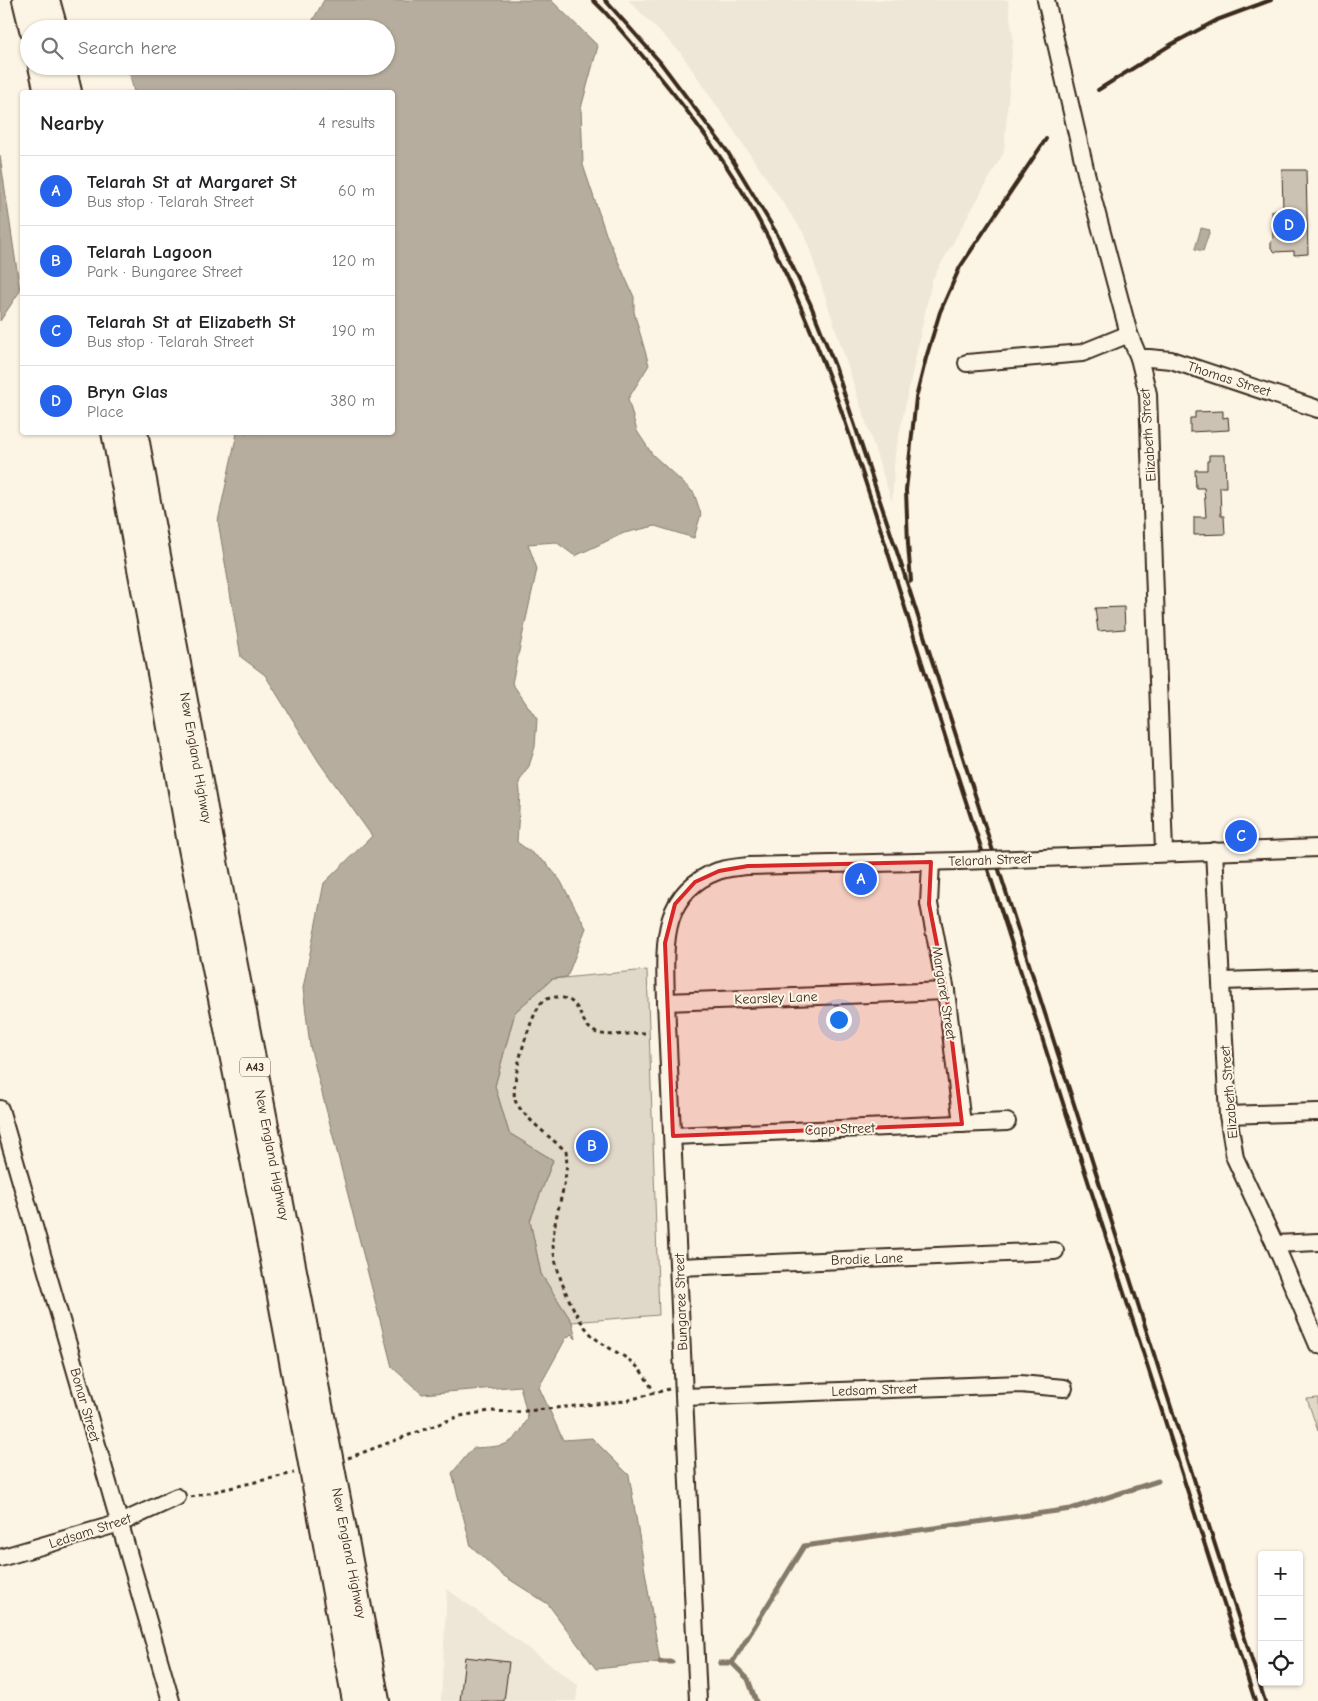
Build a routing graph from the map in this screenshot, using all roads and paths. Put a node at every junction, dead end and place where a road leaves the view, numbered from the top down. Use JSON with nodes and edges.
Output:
{"nodes":[{"id":1,"x":25,"y":0,"type":"edge"},
{"id":2,"x":46,"y":0,"type":"edge"},
{"id":3,"x":1046,"y":0,"type":"edge"},
{"id":4,"x":30,"y":20,"type":"edge"},
{"id":5,"x":52,"y":20,"type":"edge"},
{"id":6,"x":43,"y":75,"type":"edge"},
{"id":7,"x":65,"y":75,"type":"edge"},
{"id":8,"x":47,"y":90,"type":"edge"},
{"id":9,"x":69,"y":90,"type":"edge"},
{"id":10,"x":1129,"y":334,"type":"junction"},
{"id":11,"x":1139,"y":358,"type":"junction"},
{"id":12,"x":967,"y":363,"type":"dead end"},
{"id":13,"x":1318,"y":409,"type":"edge"},
{"id":14,"x":115,"y":435,"type":"edge"},
{"id":15,"x":136,"y":435,"type":"edge"},
{"id":16,"x":1318,"y":848,"type":"edge"},
{"id":17,"x":1214,"y":851,"type":"junction"},
{"id":18,"x":1164,"y":852,"type":"junction"},
{"id":19,"x":930,"y":862,"type":"junction"},
{"id":20,"x":676,"y":904,"type":"joint"},
{"id":21,"x":1318,"y":978,"type":"edge"},
{"id":22,"x":1222,"y":981,"type":"junction"},
{"id":23,"x":946,"y":991,"type":"junction"},
{"id":24,"x":666,"y":1002,"type":"junction"},
{"id":25,"x":646,"y":1033,"type":"dead end"},
{"id":26,"x":0,"y":1109,"type":"edge"},
{"id":27,"x":1318,"y":1112,"type":"edge"},
{"id":28,"x":1228,"y":1116,"type":"junction"},
{"id":29,"x":1007,"y":1122,"type":"dead end"},
{"id":30,"x":962,"y":1124,"type":"junction"},
{"id":31,"x":673,"y":1136,"type":"junction"},
{"id":32,"x":1318,"y":1242,"type":"edge"},
{"id":33,"x":1275,"y":1244,"type":"junction"},
{"id":34,"x":1055,"y":1251,"type":"dead end"},
{"id":35,"x":679,"y":1267,"type":"junction"},
{"id":36,"x":1318,"y":1345,"type":"edge"},
{"id":37,"x":670,"y":1388,"type":"dead end"},
{"id":38,"x":1064,"y":1388,"type":"dead end"},
{"id":39,"x":654,"y":1392,"type":"junction"},
{"id":40,"x":684,"y":1397,"type":"junction"},
{"id":41,"x":347,"y":1458,"type":"dead end"},
{"id":42,"x":295,"y":1473,"type":"dead end"},
{"id":43,"x":177,"y":1497,"type":"joint"},
{"id":44,"x":120,"y":1523,"type":"junction"},
{"id":45,"x":0,"y":1558,"type":"edge"},
{"id":46,"x":171,"y":1701,"type":"edge"},
{"id":47,"x":355,"y":1701,"type":"edge"},
{"id":48,"x":377,"y":1701,"type":"edge"},
{"id":49,"x":698,"y":1701,"type":"edge"}],
"edges":[{"from":1,"to":4,"type":"highway"},
{"from":2,"to":5,"type":"highway"},
{"from":3,"to":10,"type":"street","name":"Elizabeth Street"},
{"from":6,"to":8,"type":"highway"},
{"from":7,"to":9,"type":"highway"},
{"from":10,"to":11,"type":"street","name":"Elizabeth Street"},
{"from":10,"to":12,"type":"street"},
{"from":11,"to":13,"type":"street","name":"Thomas Street"},
{"from":11,"to":18,"type":"street","name":"Elizabeth Street"},
{"from":14,"to":47,"type":"highway","name":"New England Highway","number":"A43"},
{"from":15,"to":48,"type":"highway","name":"New England Highway","number":"A43"},
{"from":16,"to":17,"type":"street","name":"Telarah Street"},
{"from":17,"to":18,"type":"street","name":"Telarah Street"},
{"from":17,"to":22,"type":"street","name":"Elizabeth Street"},
{"from":18,"to":19,"type":"street","name":"Telarah Street","bridge":true},
{"from":19,"to":20,"type":"street","name":"Telarah Street"},
{"from":19,"to":23,"type":"street","name":"Margaret Street"},
{"from":20,"to":24,"type":"street","name":"Bungaree Street"},
{"from":21,"to":22,"type":"street"},
{"from":22,"to":28,"type":"street","name":"Elizabeth Street"},
{"from":23,"to":24,"type":"street","name":"Kearsley Lane"},
{"from":23,"to":30,"type":"street","name":"Margaret Street"},
{"from":24,"to":31,"type":"street","name":"Bungaree Street"},
{"from":25,"to":39,"type":"path"},
{"from":26,"to":44,"type":"street","name":"Bonar Street"},
{"from":27,"to":28,"type":"street"},
{"from":28,"to":33,"type":"street","name":"Elizabeth Street"},
{"from":29,"to":30,"type":"street","name":"Capp Street"},
{"from":30,"to":31,"type":"street","name":"Capp Street"},
{"from":31,"to":35,"type":"street","name":"Bungaree Street"},
{"from":32,"to":33,"type":"street"},
{"from":33,"to":36,"type":"street","name":"Elizabeth Street"},
{"from":34,"to":35,"type":"street","name":"Brodie Lane"},
{"from":35,"to":40,"type":"street","name":"Bungaree Street"},
{"from":37,"to":39,"type":"path"},
{"from":38,"to":40,"type":"street","name":"Ledsam Street"},
{"from":39,"to":41,"type":"path"},
{"from":40,"to":49,"type":"street","name":"Bungaree Street"},
{"from":42,"to":43,"type":"path"},
{"from":43,"to":44,"type":"street","name":"Ledsam Street"},
{"from":44,"to":45,"type":"street","name":"Ledsam Street"},
{"from":44,"to":46,"type":"street","name":"Bonar Street"}]}
